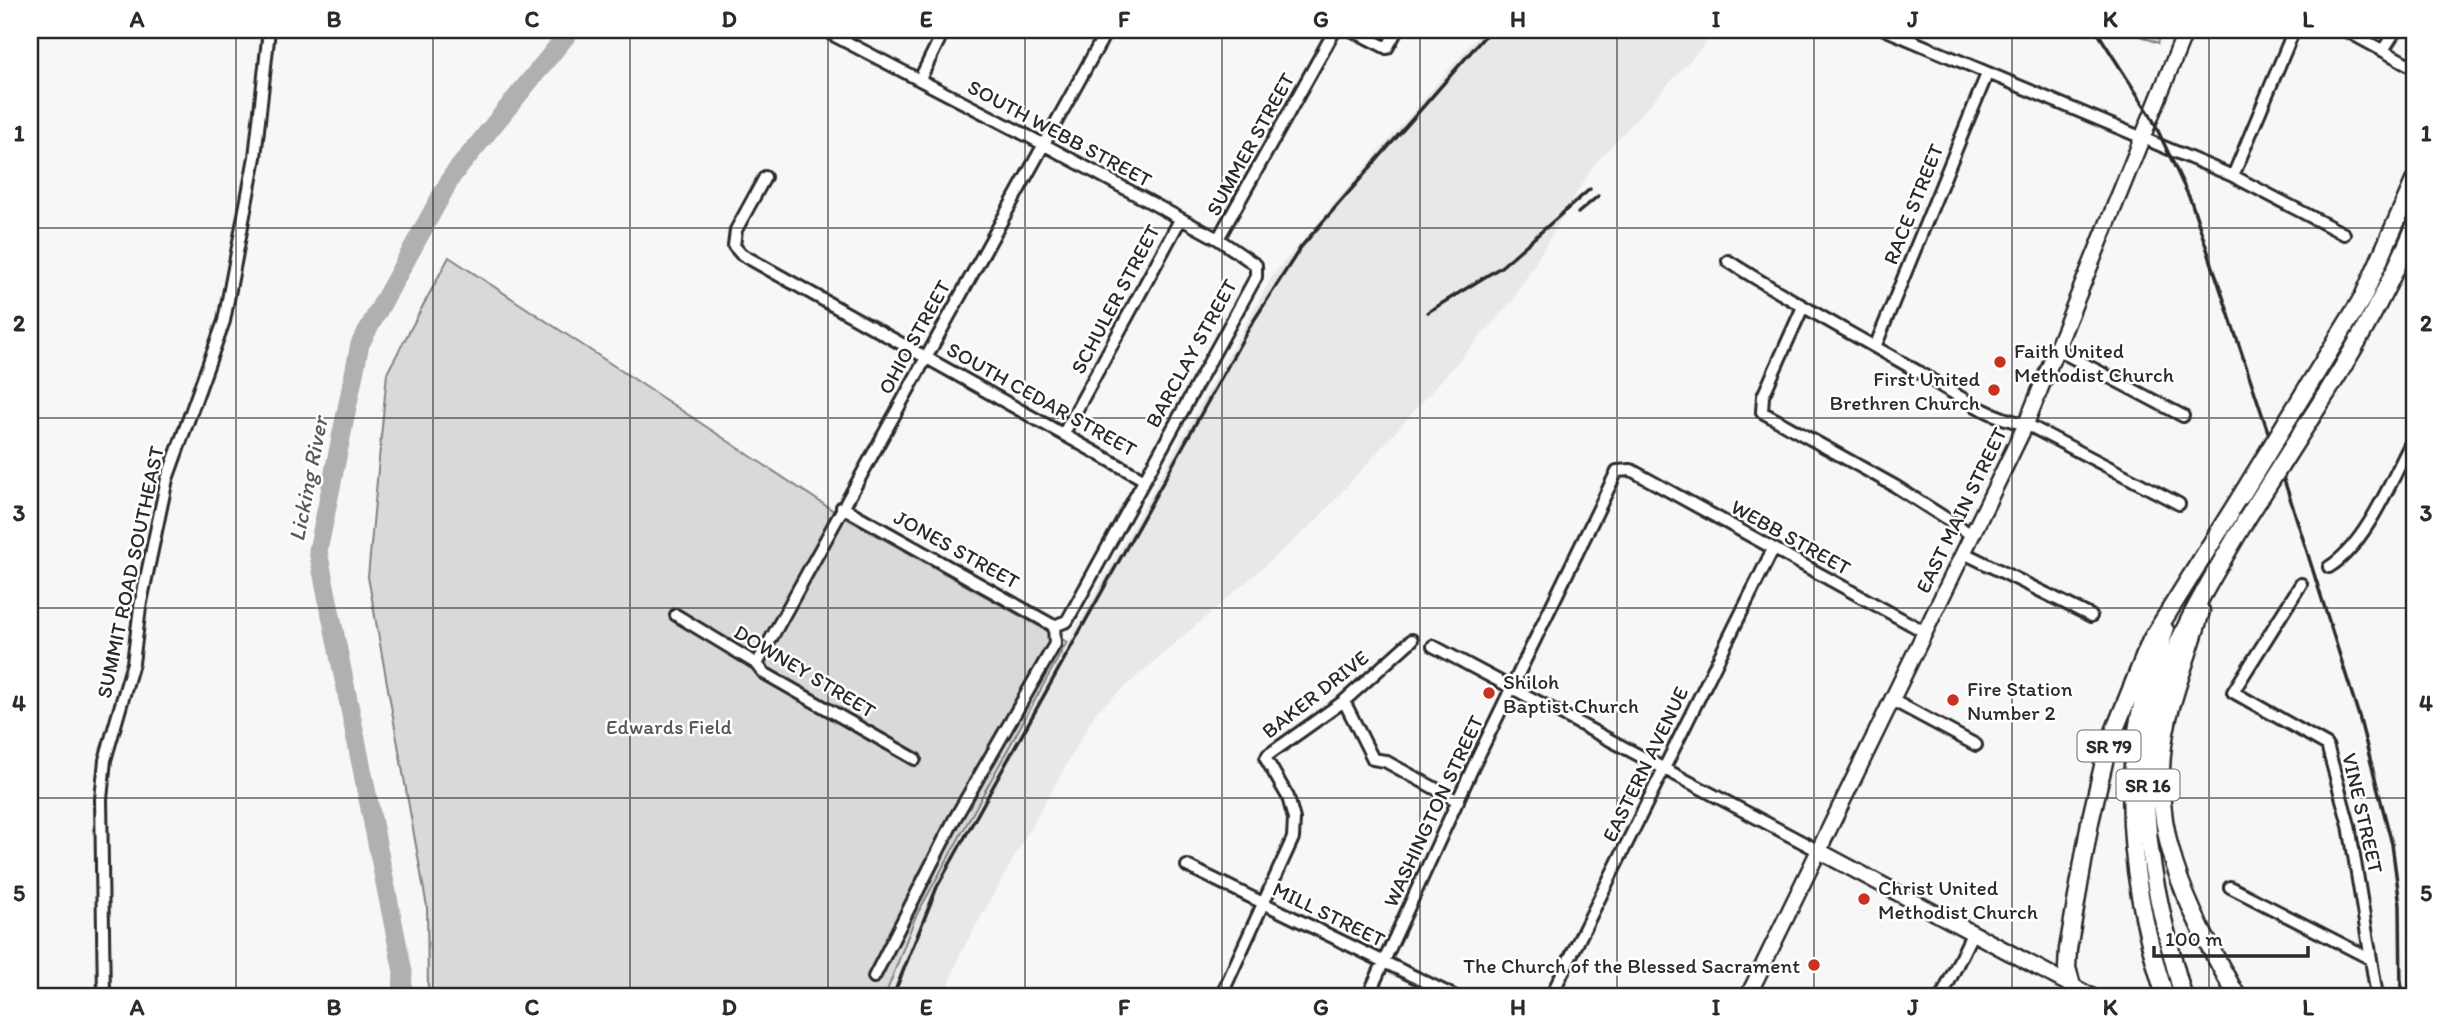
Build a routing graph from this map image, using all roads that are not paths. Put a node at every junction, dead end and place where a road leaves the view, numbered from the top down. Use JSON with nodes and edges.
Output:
{"nodes":[{"id":1,"x":269,"y":30,"type":"edge"},
{"id":2,"x":944,"y":30,"type":"edge"},
{"id":3,"x":1107,"y":30,"type":"edge"},
{"id":4,"x":1335,"y":30,"type":"edge"},
{"id":5,"x":1351,"y":30,"type":"edge"},
{"id":6,"x":1397,"y":30,"type":"edge"},
{"id":7,"x":1886,"y":30,"type":"edge"},
{"id":8,"x":2186,"y":30,"type":"edge"},
{"id":9,"x":2294,"y":30,"type":"edge"},
{"id":10,"x":2345,"y":30,"type":"edge"},
{"id":11,"x":2396,"y":30,"type":"edge"},
{"id":12,"x":831,"y":34,"type":"dead end"},
{"id":13,"x":2383,"y":50,"type":"junction"},
{"id":14,"x":2415,"y":68,"type":"edge"},
{"id":15,"x":1987,"y":74,"type":"junction"},
{"id":16,"x":920,"y":79,"type":"junction"},
{"id":17,"x":2142,"y":139,"type":"junction"},
{"id":18,"x":1043,"y":144,"type":"junction"},
{"id":19,"x":2233,"y":176,"type":"junction"},
{"id":20,"x":765,"y":177,"type":"dead end"},
{"id":21,"x":2415,"y":179,"type":"edge"},
{"id":22,"x":1180,"y":220,"type":"junction"},
{"id":23,"x":2415,"y":226,"type":"edge"},
{"id":24,"x":2344,"y":234,"type":"dead end"},
{"id":25,"x":1218,"y":239,"type":"junction"},
{"id":26,"x":1728,"y":261,"type":"dead end"},
{"id":27,"x":1256,"y":277,"type":"joint"},
{"id":28,"x":1802,"y":309,"type":"junction"},
{"id":29,"x":1875,"y":347,"type":"junction"},
{"id":30,"x":2056,"y":349,"type":"junction"},
{"id":31,"x":926,"y":356,"type":"junction"},
{"id":32,"x":2183,"y":416,"type":"dead end"},
{"id":33,"x":2026,"y":424,"type":"junction"},
{"id":34,"x":1064,"y":433,"type":"junction"},
{"id":35,"x":2415,"y":435,"type":"edge"},
{"id":36,"x":1639,"y":474,"type":"joint"},
{"id":37,"x":1143,"y":479,"type":"junction"},
{"id":38,"x":2179,"y":504,"type":"dead end"},
{"id":39,"x":842,"y":507,"type":"junction"},
{"id":40,"x":1972,"y":535,"type":"junction"},
{"id":41,"x":1773,"y":548,"type":"junction"},
{"id":42,"x":1964,"y":553,"type":"junction"},
{"id":43,"x":2329,"y":567,"type":"dead end"},
{"id":44,"x":2210,"y":582,"type":"junction"},
{"id":45,"x":2301,"y":584,"type":"dead end"},
{"id":46,"x":2173,"y":608,"type":"junction"},
{"id":47,"x":676,"y":615,"type":"dead end"},
{"id":48,"x":2091,"y":617,"type":"dead end"},
{"id":49,"x":1054,"y":626,"type":"junction"},
{"id":50,"x":1925,"y":632,"type":"junction"},
{"id":51,"x":1412,"y":639,"type":"dead end"},
{"id":52,"x":1433,"y":646,"type":"dead end"},
{"id":53,"x":757,"y":664,"type":"junction"},
{"id":54,"x":1513,"y":689,"type":"junction"},
{"id":55,"x":1892,"y":700,"type":"junction"},
{"id":56,"x":1344,"y":701,"type":"junction"},
{"id":57,"x":1976,"y":745,"type":"dead end"},
{"id":58,"x":915,"y":759,"type":"dead end"},
{"id":59,"x":1664,"y":769,"type":"junction"},
{"id":60,"x":1458,"y":801,"type":"junction"},
{"id":61,"x":1819,"y":851,"type":"junction"},
{"id":62,"x":1187,"y":866,"type":"dead end"},
{"id":63,"x":2230,"y":887,"type":"dead end"},
{"id":64,"x":1264,"y":904,"type":"junction"},
{"id":65,"x":1973,"y":932,"type":"junction"},
{"id":66,"x":2371,"y":959,"type":"junction"},
{"id":67,"x":1384,"y":962,"type":"junction"},
{"id":68,"x":874,"y":977,"type":"dead end"},
{"id":69,"x":2074,"y":991,"type":"edge"},
{"id":70,"x":104,"y":996,"type":"edge"},
{"id":71,"x":1221,"y":996,"type":"edge"},
{"id":72,"x":1368,"y":996,"type":"edge"},
{"id":73,"x":1454,"y":996,"type":"edge"},
{"id":74,"x":1551,"y":996,"type":"edge"},
{"id":75,"x":1748,"y":996,"type":"edge"},
{"id":76,"x":1942,"y":996,"type":"edge"},
{"id":77,"x":2091,"y":996,"type":"edge"},
{"id":78,"x":2165,"y":996,"type":"edge"},
{"id":79,"x":2183,"y":996,"type":"edge"},
{"id":80,"x":2237,"y":996,"type":"edge"},
{"id":81,"x":2377,"y":996,"type":"edge"}],
"edges":[{"from":1,"to":70,"type":"street","name":"SUMMIT ROAD SOUTHEAST"},
{"from":2,"to":16,"type":"street"},
{"from":3,"to":18,"type":"street","name":"OHIO STREET"},
{"from":4,"to":25,"type":"street","name":"SUMMER STREET"},
{"from":5,"to":6,"type":"street"},
{"from":7,"to":15,"type":"street"},
{"from":8,"to":17,"type":"main road","name":"EAST MAIN STREET"},
{"from":9,"to":19,"type":"street"},
{"from":10,"to":13,"type":"street"},
{"from":11,"to":13,"type":"street"},
{"from":12,"to":16,"type":"street","name":"SOUTH WEBB STREET"},
{"from":13,"to":14,"type":"street"},
{"from":15,"to":17,"type":"street"},
{"from":15,"to":29,"type":"street","name":"RACE STREET"},
{"from":16,"to":18,"type":"street","name":"SOUTH WEBB STREET"},
{"from":17,"to":19,"type":"street"},
{"from":17,"to":30,"type":"main road","name":"EAST MAIN STREET"},
{"from":18,"to":22,"type":"street","name":"SOUTH WEBB STREET"},
{"from":18,"to":31,"type":"street","name":"OHIO STREET"},
{"from":19,"to":24,"type":"street"},
{"from":20,"to":31,"type":"street","name":"SOUTH CEDAR STREET"},
{"from":21,"to":46,"type":"highway","number":"SR 16","bridge":true},
{"from":22,"to":25,"type":"street","name":"SOUTH WEBB STREET"},
{"from":22,"to":34,"type":"street","name":"SCHULER STREET"},
{"from":23,"to":44,"type":"highway","number":"SR 16","bridge":true},
{"from":25,"to":27,"type":"street","name":"SOUTH WEBB STREET"},
{"from":26,"to":28,"type":"street"},
{"from":27,"to":37,"type":"street","name":"BARCLAY STREET"},
{"from":28,"to":29,"type":"street"},
{"from":28,"to":40,"type":"street"},
{"from":29,"to":33,"type":"street"},
{"from":30,"to":32,"type":"street"},
{"from":30,"to":33,"type":"main road","name":"EAST MAIN STREET"},
{"from":31,"to":34,"type":"street","name":"SOUTH CEDAR STREET"},
{"from":31,"to":39,"type":"street","name":"OHIO STREET"},
{"from":33,"to":38,"type":"street"},
{"from":33,"to":40,"type":"main road","name":"EAST MAIN STREET"},
{"from":34,"to":37,"type":"street","name":"SOUTH CEDAR STREET"},
{"from":35,"to":43,"type":"street"},
{"from":36,"to":41,"type":"street","name":"WEBB STREET"},
{"from":36,"to":54,"type":"street","name":"WASHINGTON STREET"},
{"from":37,"to":49,"type":"street","name":"BARCLAY STREET"},
{"from":39,"to":49,"type":"street","name":"JONES STREET"},
{"from":39,"to":53,"type":"street","name":"OHIO STREET"},
{"from":40,"to":42,"type":"main road","name":"EAST MAIN STREET"},
{"from":41,"to":50,"type":"street","name":"WEBB STREET"},
{"from":41,"to":59,"type":"street","name":"EASTERN AVENUE"},
{"from":42,"to":48,"type":"street"},
{"from":42,"to":50,"type":"main road","name":"EAST MAIN STREET"},
{"from":44,"to":79,"type":"highway","number":"SR 16"},
{"from":44,"to":80,"type":"highway","number":"SR 79"},
{"from":45,"to":66,"type":"street","name":"VINE STREET"},
{"from":46,"to":69,"type":"highway","number":"SR 79"},
{"from":46,"to":78,"type":"highway","number":"SR 16"},
{"from":47,"to":53,"type":"street","name":"DOWNEY STREET"},
{"from":49,"to":68,"type":"street"},
{"from":50,"to":55,"type":"main road","name":"EAST MAIN STREET"},
{"from":51,"to":56,"type":"street","name":"BAKER DRIVE"},
{"from":52,"to":54,"type":"street"},
{"from":53,"to":58,"type":"street","name":"DOWNEY STREET"},
{"from":54,"to":59,"type":"street"},
{"from":54,"to":60,"type":"street","name":"WASHINGTON STREET"},
{"from":55,"to":57,"type":"street"},
{"from":55,"to":61,"type":"main road","name":"EAST MAIN STREET"},
{"from":56,"to":60,"type":"street"},
{"from":56,"to":64,"type":"street","name":"BAKER DRIVE"},
{"from":59,"to":61,"type":"street"},
{"from":59,"to":74,"type":"street","name":"EASTERN AVENUE"},
{"from":60,"to":67,"type":"street","name":"WASHINGTON STREET"},
{"from":61,"to":65,"type":"main road"},
{"from":61,"to":75,"type":"main road","name":"EAST MAIN STREET"},
{"from":62,"to":64,"type":"street","name":"MILL STREET"},
{"from":63,"to":66,"type":"street"},
{"from":64,"to":67,"type":"street","name":"MILL STREET"},
{"from":64,"to":71,"type":"street"},
{"from":65,"to":69,"type":"main road"},
{"from":65,"to":76,"type":"street"},
{"from":66,"to":81,"type":"street","name":"VINE STREET"},
{"from":67,"to":72,"type":"street","name":"WASHINGTON STREET"},
{"from":67,"to":73,"type":"street","name":"MILL STREET"},
{"from":69,"to":77,"type":"main road"}]}
